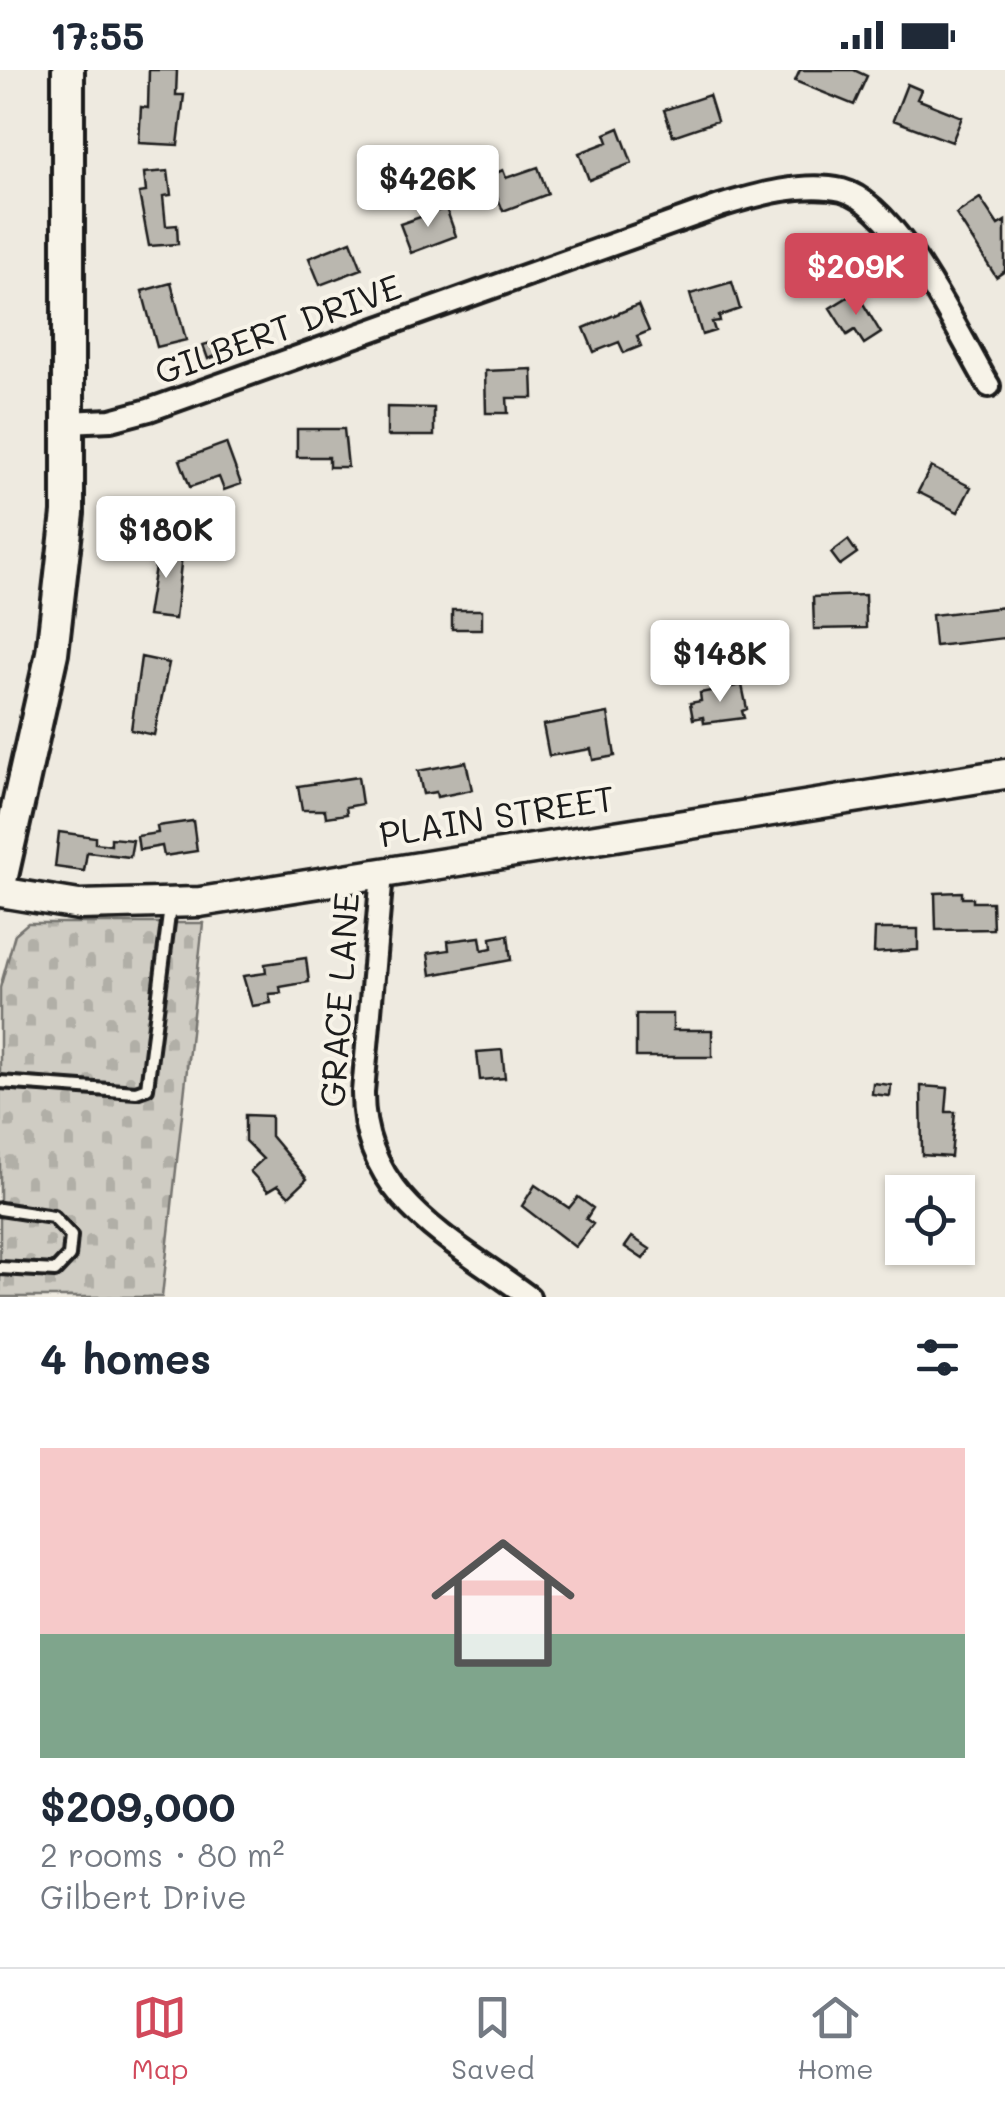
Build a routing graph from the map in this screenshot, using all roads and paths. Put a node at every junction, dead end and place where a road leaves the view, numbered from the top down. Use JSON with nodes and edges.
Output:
{"nodes":[{"id":1,"x":68,"y":70,"type":"edge"},
{"id":2,"x":989,"y":386,"type":"dead end"},
{"id":3,"x":67,"y":422,"type":"junction"},
{"id":4,"x":1005,"y":774,"type":"edge"},
{"id":5,"x":382,"y":874,"type":"junction"},
{"id":6,"x":0,"y":888,"type":"edge"},
{"id":7,"x":170,"y":906,"type":"junction"},
{"id":8,"x":0,"y":1082,"type":"edge"},
{"id":9,"x":0,"y":1209,"type":"edge"},
{"id":10,"x":0,"y":1268,"type":"edge"},
{"id":11,"x":529,"y":1297,"type":"edge"}],
"edges":[{"from":1,"to":3,"type":"main road"},
{"from":2,"to":3,"type":"street","name":"GILBERT DRIVE"},
{"from":3,"to":6,"type":"main road"},
{"from":4,"to":5,"type":"street","name":"PLAIN STREET"},
{"from":5,"to":7,"type":"street","name":"PLAIN STREET"},
{"from":5,"to":11,"type":"street","name":"GRACE LANE"},
{"from":6,"to":7,"type":"street","name":"PLAIN STREET"},
{"from":7,"to":8,"type":"lane"},
{"from":9,"to":10,"type":"lane"}]}
